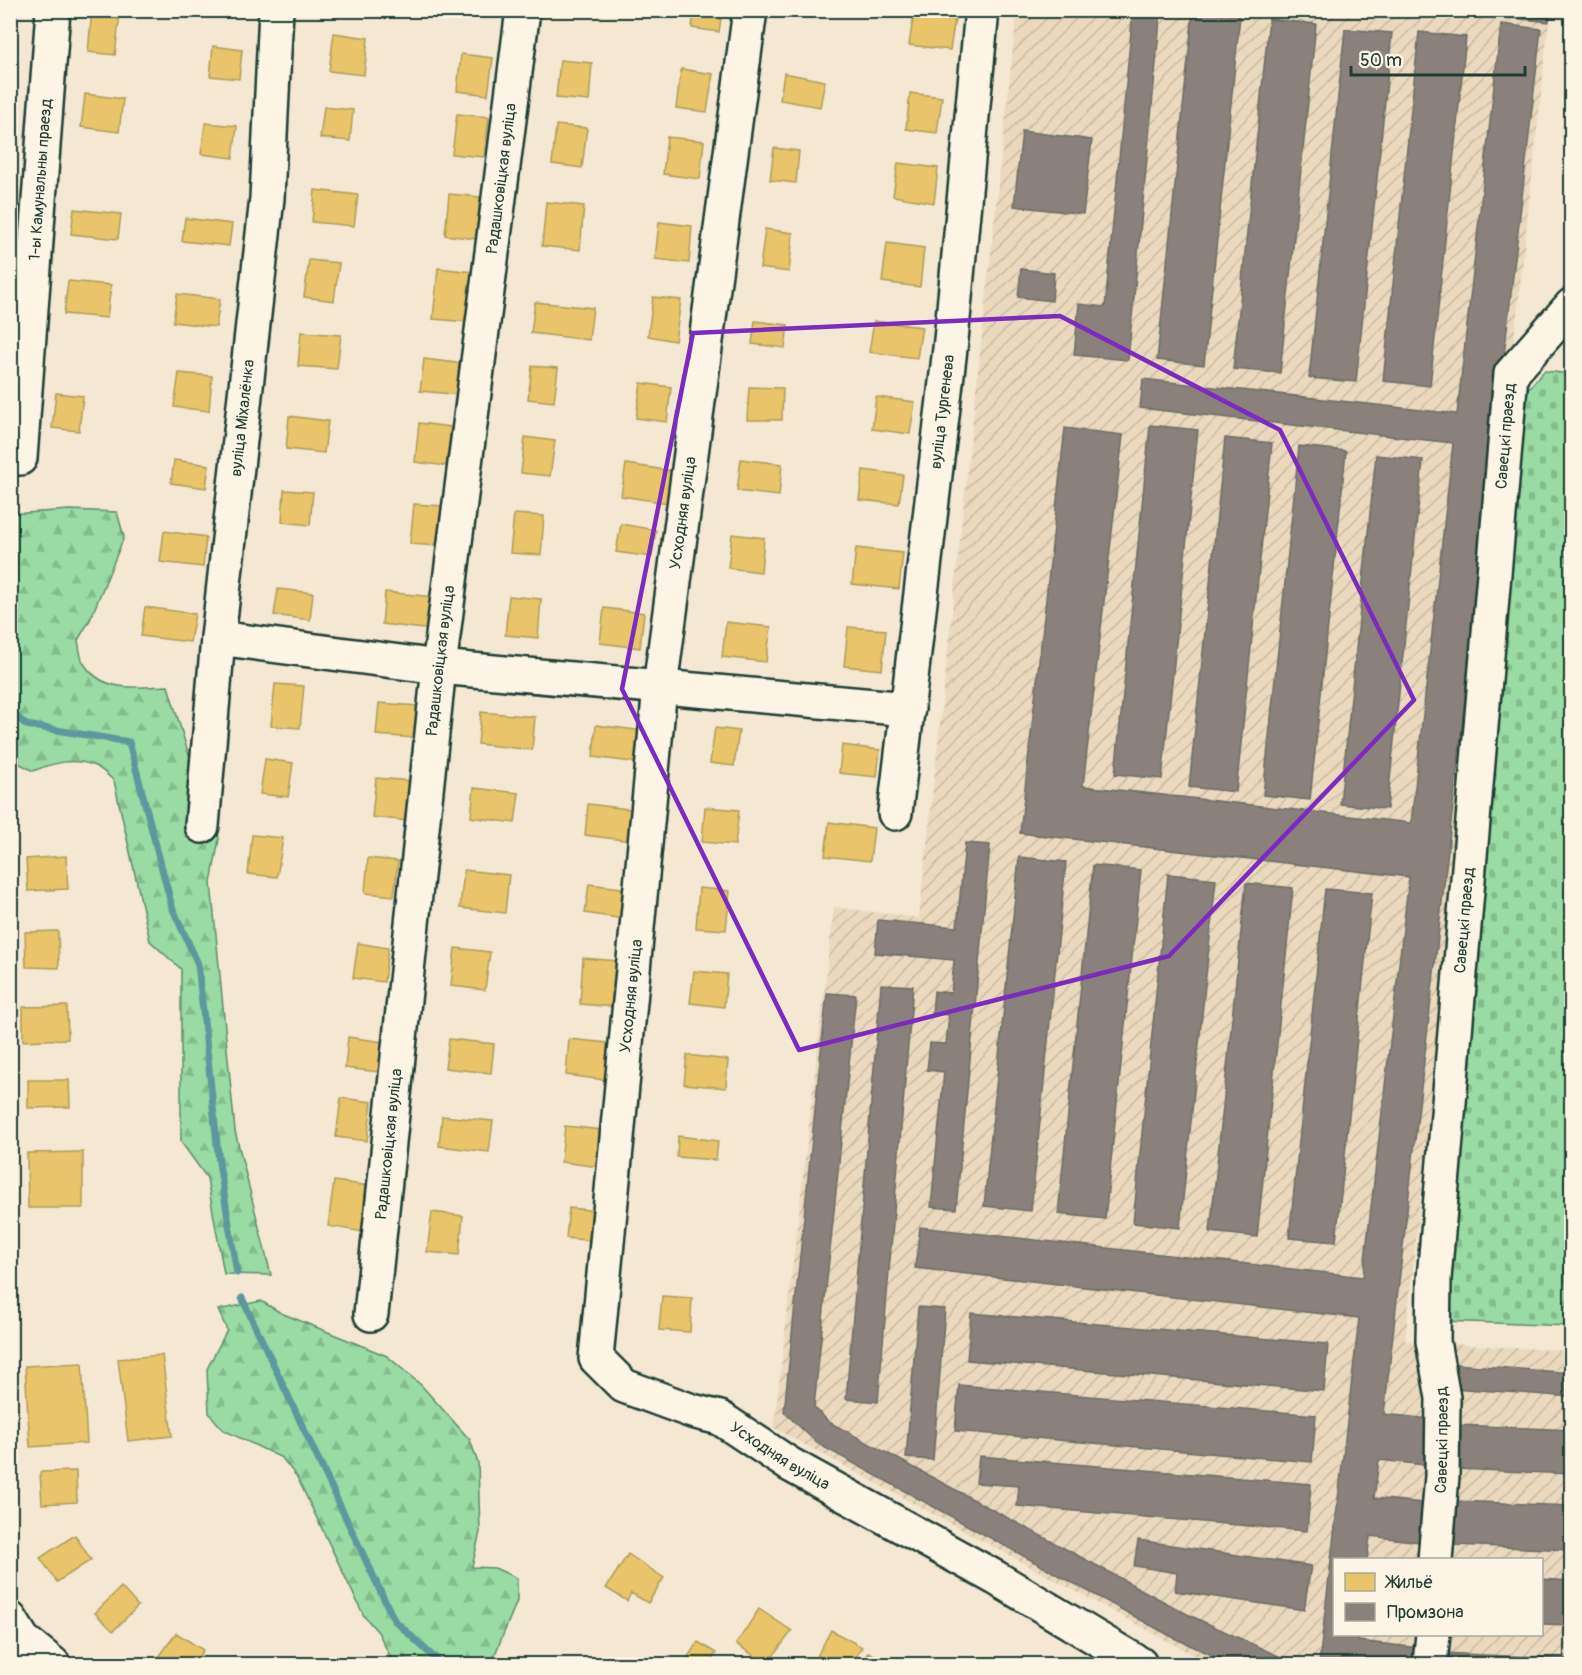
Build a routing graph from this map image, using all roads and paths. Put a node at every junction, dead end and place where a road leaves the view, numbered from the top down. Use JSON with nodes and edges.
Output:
{"nodes":[{"id":1,"x":52,"y":10,"type":"edge"},
{"id":2,"x":276,"y":10,"type":"edge"},
{"id":3,"x":523,"y":10,"type":"edge"},
{"id":4,"x":750,"y":10,"type":"edge"},
{"id":5,"x":982,"y":10,"type":"edge"},
{"id":6,"x":1572,"y":304,"type":"edge"},
{"id":7,"x":20,"y":458,"type":"dead end"},
{"id":8,"x":218,"y":638,"type":"junction"},
{"id":9,"x":439,"y":667,"type":"junction"},
{"id":10,"x":660,"y":687,"type":"junction"},
{"id":11,"x":908,"y":709,"type":"junction"},
{"id":12,"x":894,"y":813,"type":"dead end"},
{"id":13,"x":202,"y":826,"type":"dead end"},
{"id":14,"x":371,"y":1314,"type":"dead end"},
{"id":15,"x":1435,"y":1558,"type":"edge"},
{"id":16,"x":10,"y":1619,"type":"edge"},
{"id":17,"x":1433,"y":1636,"type":"edge"},
{"id":18,"x":53,"y":1665,"type":"edge"},
{"id":19,"x":1140,"y":1665,"type":"edge"},
{"id":20,"x":1430,"y":1665,"type":"edge"}],
"edges":[{"from":1,"to":7,"type":"street","name":"1-ы Камунальны праезд"},
{"from":2,"to":8,"type":"street","name":"вуліца Міхалёнка"},
{"from":3,"to":9,"type":"street","name":"Радашковіцкая вуліца"},
{"from":4,"to":10,"type":"street","name":"Усходняя вуліца"},
{"from":5,"to":11,"type":"street","name":"вуліца Тургенева"},
{"from":6,"to":15,"type":"street","name":"Савецкі праезд"},
{"from":8,"to":9,"type":"street"},
{"from":8,"to":13,"type":"street","name":"вуліца Міхалёнка"},
{"from":9,"to":10,"type":"street"},
{"from":9,"to":14,"type":"street","name":"Радашковіцкая вуліца"},
{"from":10,"to":11,"type":"street"},
{"from":10,"to":19,"type":"street","name":"Усходняя вуліца"},
{"from":11,"to":12,"type":"street","name":"вуліца Тургенева"},
{"from":16,"to":18,"type":"street"},
{"from":17,"to":20,"type":"street"}]}
